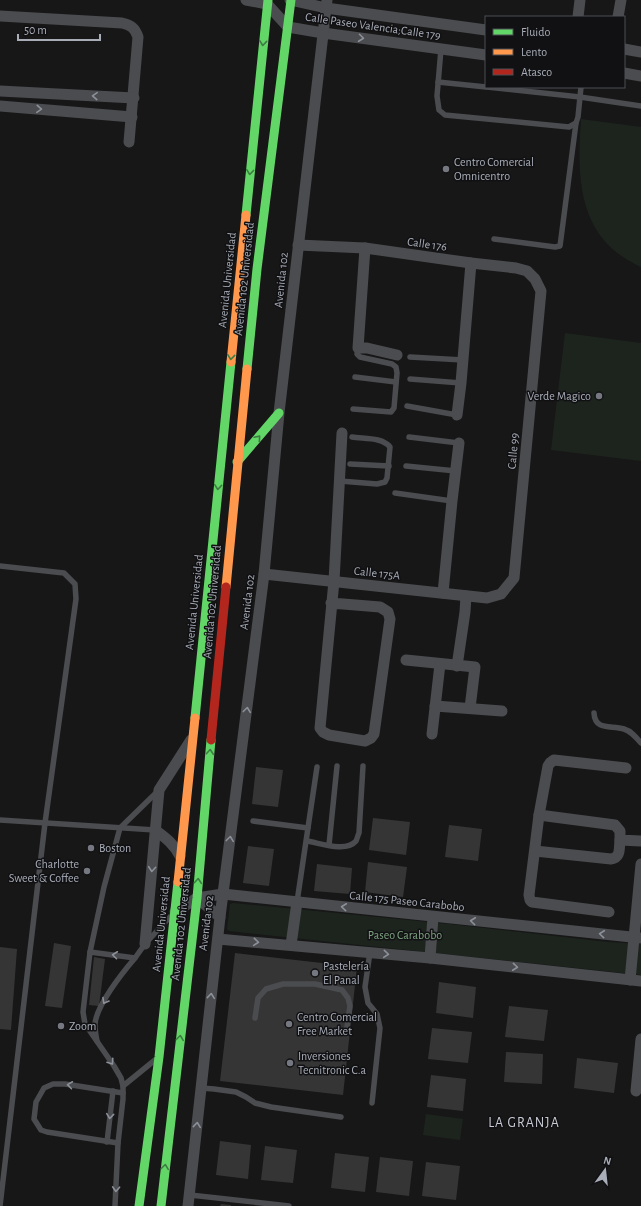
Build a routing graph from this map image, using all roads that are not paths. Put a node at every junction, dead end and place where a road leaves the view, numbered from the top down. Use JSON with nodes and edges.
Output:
{"nodes":[{"id":1,"x":246,"y":0,"type":"edge"},
{"id":2,"x":290,"y":0,"type":"edge"},
{"id":3,"x":580,"y":0,"type":"edge"},
{"id":4,"x":621,"y":0,"type":"edge"},
{"id":5,"x":267,"y":2,"type":"edge"},
{"id":6,"x":326,"y":4,"type":"edge"},
{"id":7,"x":0,"y":16,"type":"edge"},
{"id":8,"x":578,"y":16,"type":"edge"},
{"id":9,"x":618,"y":16,"type":"edge"},
{"id":10,"x":288,"y":27,"type":"junction"},
{"id":11,"x":485,"y":30,"type":"edge"},
{"id":12,"x":323,"y":33,"type":"junction"},
{"id":13,"x":441,"y":49,"type":"junction"},
{"id":14,"x":625,"y":49,"type":"edge"},
{"id":15,"x":641,"y":52,"type":"edge"},
{"id":16,"x":485,"y":54,"type":"edge"},
{"id":17,"x":625,"y":73,"type":"edge"},
{"id":18,"x":641,"y":76,"type":"edge"},
{"id":19,"x":438,"y":82,"type":"junction"},
{"id":20,"x":485,"y":87,"type":"edge"},
{"id":21,"x":496,"y":88,"type":"edge"},
{"id":22,"x":581,"y":88,"type":"edge"},
{"id":23,"x":0,"y":91,"type":"edge"},
{"id":24,"x":580,"y":97,"type":"junction"},
{"id":25,"x":134,"y":98,"type":"junction"},
{"id":26,"x":0,"y":106,"type":"edge"},
{"id":27,"x":641,"y":106,"type":"edge"},
{"id":28,"x":132,"y":116,"type":"junction"},
{"id":29,"x":576,"y":123,"type":"junction"},
{"id":30,"x":130,"y":142,"type":"dead end"},
{"id":31,"x":494,"y":239,"type":"dead end"},
{"id":32,"x":298,"y":245,"type":"junction"},
{"id":33,"x":365,"y":248,"type":"junction"},
{"id":34,"x":471,"y":263,"type":"junction"},
{"id":35,"x":541,"y":291,"type":"joint"},
{"id":36,"x":358,"y":348,"type":"junction"},
{"id":37,"x":397,"y":355,"type":"dead end"},
{"id":38,"x":410,"y":357,"type":"dead end"},
{"id":39,"x":463,"y":360,"type":"junction"},
{"id":40,"x":356,"y":377,"type":"dead end"},
{"id":41,"x":410,"y":379,"type":"dead end"},
{"id":42,"x":396,"y":382,"type":"junction"},
{"id":43,"x":461,"y":383,"type":"junction"},
{"id":44,"x":408,"y":406,"type":"dead end"},
{"id":45,"x":353,"y":409,"type":"dead end"},
{"id":46,"x":279,"y":413,"type":"junction"},
{"id":47,"x":457,"y":415,"type":"joint"},
{"id":48,"x":347,"y":435,"type":"joint"},
{"id":49,"x":409,"y":437,"type":"dead end"},
{"id":50,"x":459,"y":443,"type":"joint"},
{"id":51,"x":237,"y":462,"type":"junction"},
{"id":52,"x":350,"y":464,"type":"dead end"},
{"id":53,"x":389,"y":466,"type":"junction"},
{"id":54,"x":406,"y":466,"type":"dead end"},
{"id":55,"x":456,"y":471,"type":"junction"},
{"id":56,"x":340,"y":481,"type":"junction"},
{"id":57,"x":395,"y":493,"type":"dead end"},
{"id":58,"x":452,"y":501,"type":"junction"},
{"id":59,"x":0,"y":566,"type":"edge"},
{"id":60,"x":264,"y":574,"type":"junction"},
{"id":61,"x":334,"y":581,"type":"junction"},
{"id":62,"x":443,"y":593,"type":"junction"},
{"id":63,"x":466,"y":596,"type":"junction"},
{"id":64,"x":486,"y":598,"type":"joint"},
{"id":65,"x":331,"y":603,"type":"junction"},
{"id":66,"x":406,"y":660,"type":"dead end"},
{"id":67,"x":440,"y":664,"type":"junction"},
{"id":68,"x":457,"y":666,"type":"junction"},
{"id":69,"x":435,"y":706,"type":"junction"},
{"id":70,"x":470,"y":708,"type":"junction"},
{"id":71,"x":502,"y":711,"type":"dead end"},
{"id":72,"x":594,"y":713,"type":"dead end"},
{"id":73,"x":432,"y":734,"type":"dead end"},
{"id":74,"x":192,"y":738,"type":"junction"},
{"id":75,"x":641,"y":743,"type":"edge"},
{"id":76,"x":337,"y":766,"type":"dead end"},
{"id":77,"x":363,"y":766,"type":"dead end"},
{"id":78,"x":317,"y":767,"type":"dead end"},
{"id":79,"x":626,"y":768,"type":"dead end"},
{"id":80,"x":159,"y":790,"type":"junction"},
{"id":81,"x":539,"y":816,"type":"junction"},
{"id":82,"x":0,"y":820,"type":"edge"},
{"id":83,"x":252,"y":821,"type":"dead end"},
{"id":84,"x":45,"y":823,"type":"junction"},
{"id":85,"x":120,"y":828,"type":"junction"},
{"id":86,"x":308,"y":828,"type":"junction"},
{"id":87,"x":155,"y":830,"type":"junction"},
{"id":88,"x":307,"y":840,"type":"junction"},
{"id":89,"x":620,"y":840,"type":"junction"},
{"id":90,"x":641,"y":841,"type":"edge"},
{"id":91,"x":329,"y":845,"type":"junction"},
{"id":92,"x":535,"y":851,"type":"junction"},
{"id":93,"x":180,"y":856,"type":"junction"},
{"id":94,"x":641,"y":864,"type":"edge"},
{"id":95,"x":640,"y":886,"type":"edge"},
{"id":96,"x":223,"y":894,"type":"junction"},
{"id":97,"x":197,"y":898,"type":"junction"},
{"id":98,"x":297,"y":902,"type":"junction"},
{"id":99,"x":175,"y":912,"type":"junction"},
{"id":100,"x":609,"y":912,"type":"dead end"},
{"id":101,"x":433,"y":916,"type":"junction"},
{"id":102,"x":220,"y":917,"type":"junction"},
{"id":103,"x":638,"y":938,"type":"edge"},
{"id":104,"x":218,"y":939,"type":"junction"},
{"id":105,"x":145,"y":944,"type":"junction"},
{"id":106,"x":291,"y":945,"type":"junction"},
{"id":107,"x":90,"y":952,"type":"junction"},
{"id":108,"x":370,"y":952,"type":"junction"},
{"id":109,"x":135,"y":958,"type":"junction"},
{"id":110,"x":430,"y":958,"type":"junction"},
{"id":111,"x":630,"y":980,"type":"junction"},
{"id":112,"x":641,"y":981,"type":"edge"},
{"id":113,"x":255,"y":1018,"type":"dead end"},
{"id":114,"x":346,"y":1034,"type":"dead end"},
{"id":115,"x":641,"y":1039,"type":"edge"},
{"id":116,"x":97,"y":1042,"type":"junction"},
{"id":117,"x":159,"y":1057,"type":"junction"},
{"id":118,"x":123,"y":1086,"type":"junction"},
{"id":119,"x":201,"y":1088,"type":"junction"},
{"id":120,"x":113,"y":1091,"type":"junction"},
{"id":121,"x":636,"y":1091,"type":"dead end"},
{"id":122,"x":123,"y":1093,"type":"junction"},
{"id":123,"x":372,"y":1103,"type":"dead end"},
{"id":124,"x":341,"y":1117,"type":"dead end"},
{"id":125,"x":107,"y":1142,"type":"junction"},
{"id":126,"x":118,"y":1143,"type":"junction"},
{"id":127,"x":189,"y":1201,"type":"edge"},
{"id":128,"x":0,"y":1206,"type":"edge"},
{"id":129,"x":115,"y":1206,"type":"edge"},
{"id":130,"x":139,"y":1206,"type":"edge"},
{"id":131,"x":161,"y":1206,"type":"edge"},
{"id":132,"x":289,"y":1206,"type":"edge"}],
"edges":[{"from":1,"to":5,"type":"street"},
{"from":2,"to":6,"type":"street","name":"Calle Paseo Valencia;Calle 179"},
{"from":2,"to":10,"type":"main road","name":"Avenida 102 Universidad"},
{"from":3,"to":8,"type":"street"},
{"from":4,"to":9,"type":"street"},
{"from":5,"to":10,"type":"street","name":"Calle Paseo Valencia;Calle 179"},
{"from":5,"to":74,"type":"main road","name":"Avenida Universidad","one_way":true},
{"from":6,"to":11,"type":"street","name":"Calle Paseo Valencia;Calle 179"},
{"from":6,"to":12,"type":"street","name":"Avenida 102"},
{"from":7,"to":25,"type":"street"},
{"from":10,"to":12,"type":"street","name":"Calle Paseo Valencia;Calle 179"},
{"from":10,"to":51,"type":"main road","name":"Avenida 102 Universidad"},
{"from":12,"to":13,"type":"street","name":"Calle Paseo Valencia;Calle 179","one_way":true},
{"from":12,"to":32,"type":"street","name":"Avenida 102"},
{"from":13,"to":16,"type":"street","name":"Calle Paseo Valencia;Calle 179"},
{"from":13,"to":19,"type":"lane"},
{"from":14,"to":15,"type":"street"},
{"from":17,"to":18,"type":"street"},
{"from":19,"to":20,"type":"lane"},
{"from":19,"to":29,"type":"lane"},
{"from":21,"to":24,"type":"lane"},
{"from":22,"to":24,"type":"lane"},
{"from":25,"to":23,"type":"street","one_way":true},
{"from":24,"to":27,"type":"lane"},
{"from":24,"to":29,"type":"lane"},
{"from":25,"to":28,"type":"street"},
{"from":26,"to":28,"type":"street","one_way":true},
{"from":28,"to":30,"type":"street"},
{"from":29,"to":31,"type":"lane"},
{"from":32,"to":33,"type":"street","name":"Calle 176"},
{"from":32,"to":46,"type":"street","name":"Avenida 102"},
{"from":33,"to":34,"type":"street","name":"Calle 176"},
{"from":33,"to":36,"type":"street"},
{"from":34,"to":35,"type":"street","name":"Calle 176"},
{"from":34,"to":39,"type":"street"},
{"from":35,"to":64,"type":"street","name":"Calle 99"},
{"from":36,"to":37,"type":"street"},
{"from":36,"to":42,"type":"lane"},
{"from":38,"to":39,"type":"lane"},
{"from":39,"to":43,"type":"street"},
{"from":40,"to":42,"type":"lane"},
{"from":41,"to":43,"type":"lane"},
{"from":42,"to":45,"type":"lane"},
{"from":43,"to":47,"type":"street"},
{"from":44,"to":47,"type":"lane"},
{"from":51,"to":46,"type":"main road","one_way":true},
{"from":46,"to":60,"type":"street","name":"Avenida 102"},
{"from":48,"to":53,"type":"lane"},
{"from":48,"to":56,"type":"street"},
{"from":49,"to":50,"type":"lane"},
{"from":50,"to":55,"type":"street"},
{"from":97,"to":51,"type":"main road","name":"Avenida 102 Universidad","one_way":true},
{"from":52,"to":53,"type":"lane"},
{"from":53,"to":56,"type":"lane"},
{"from":54,"to":55,"type":"lane"},
{"from":55,"to":58,"type":"street"},
{"from":56,"to":61,"type":"street"},
{"from":57,"to":58,"type":"lane"},
{"from":58,"to":62,"type":"street"},
{"from":59,"to":84,"type":"lane"},
{"from":60,"to":61,"type":"street","name":"Calle 175A"},
{"from":96,"to":60,"type":"street","name":"Avenida 102","one_way":true},
{"from":61,"to":62,"type":"street","name":"Calle 175A"},
{"from":61,"to":65,"type":"street"},
{"from":62,"to":63,"type":"street","name":"Calle 175A"},
{"from":63,"to":64,"type":"street","name":"Calle 175A"},
{"from":63,"to":68,"type":"street"},
{"from":65,"to":65,"type":"street"},
{"from":66,"to":67,"type":"street"},
{"from":67,"to":68,"type":"street"},
{"from":67,"to":69,"type":"street"},
{"from":68,"to":70,"type":"street"},
{"from":69,"to":70,"type":"street"},
{"from":69,"to":73,"type":"street"},
{"from":70,"to":71,"type":"street"},
{"from":72,"to":75,"type":"lane"},
{"from":74,"to":80,"type":"street"},
{"from":74,"to":93,"type":"main road","name":"Avenida Universidad"},
{"from":76,"to":91,"type":"lane"},
{"from":77,"to":91,"type":"lane"},
{"from":78,"to":86,"type":"lane"},
{"from":79,"to":81,"type":"street"},
{"from":80,"to":85,"type":"lane"},
{"from":80,"to":87,"type":"street"},
{"from":81,"to":89,"type":"street"},
{"from":81,"to":92,"type":"street"},
{"from":82,"to":84,"type":"lane"},
{"from":83,"to":86,"type":"lane"},
{"from":84,"to":85,"type":"lane"},
{"from":84,"to":128,"type":"lane"},
{"from":85,"to":87,"type":"lane"},
{"from":85,"to":107,"type":"lane"},
{"from":86,"to":88,"type":"lane"},
{"from":87,"to":93,"type":"street"},
{"from":87,"to":105,"type":"street","one_way":true},
{"from":88,"to":91,"type":"lane"},
{"from":88,"to":98,"type":"lane"},
{"from":89,"to":90,"type":"street"},
{"from":89,"to":92,"type":"street"},
{"from":92,"to":100,"type":"street"},
{"from":93,"to":99,"type":"main road","name":"Avenida Universidad"},
{"from":94,"to":95,"type":"street"},
{"from":95,"to":103,"type":"street"},
{"from":96,"to":97,"type":"street","name":"Calle 175 Paseo Carabobo"},
{"from":96,"to":98,"type":"street","name":"Calle 175 Paseo Carabobo"},
{"from":96,"to":102,"type":"street","name":"Avenida 102"},
{"from":97,"to":99,"type":"street","name":"Calle 175 Paseo Carabobo"},
{"from":97,"to":102,"type":"street"},
{"from":131,"to":97,"type":"main road","name":"Avenida 102 Universidad","one_way":true},
{"from":101,"to":98,"type":"street","name":"Calle 175 Paseo Carabobo","one_way":true},
{"from":98,"to":106,"type":"street"},
{"from":99,"to":105,"type":"lane"},
{"from":99,"to":117,"type":"main road","name":"Avenida Universidad"},
{"from":103,"to":101,"type":"street","name":"Calle 175 Paseo Carabobo","one_way":true},
{"from":101,"to":110,"type":"street"},
{"from":102,"to":104,"type":"street","name":"Avenida 102"},
{"from":103,"to":111,"type":"street"},
{"from":104,"to":106,"type":"street","one_way":true},
{"from":119,"to":104,"type":"street","name":"Avenida 102","one_way":true},
{"from":105,"to":109,"type":"lane"},
{"from":106,"to":108,"type":"street"},
{"from":109,"to":107,"type":"lane","one_way":true},
{"from":107,"to":116,"type":"lane"},
{"from":108,"to":110,"type":"street","one_way":true},
{"from":108,"to":123,"type":"lane"},
{"from":109,"to":116,"type":"lane","one_way":true},
{"from":110,"to":111,"type":"street","one_way":true},
{"from":111,"to":112,"type":"street"},
{"from":113,"to":114,"type":"lane"},
{"from":115,"to":121,"type":"street"},
{"from":116,"to":118,"type":"lane","one_way":true},
{"from":117,"to":118,"type":"lane"},
{"from":117,"to":130,"type":"main road","name":"Avenida Universidad"},
{"from":118,"to":122,"type":"lane"},
{"from":119,"to":124,"type":"lane"},
{"from":127,"to":119,"type":"street","name":"Avenida 102","one_way":true},
{"from":120,"to":122,"type":"lane"},
{"from":120,"to":125,"type":"lane","one_way":true},
{"from":120,"to":125,"type":"lane","one_way":true},
{"from":122,"to":126,"type":"lane"},
{"from":125,"to":126,"type":"lane"},
{"from":126,"to":129,"type":"lane","one_way":true},
{"from":127,"to":132,"type":"lane"}]}
